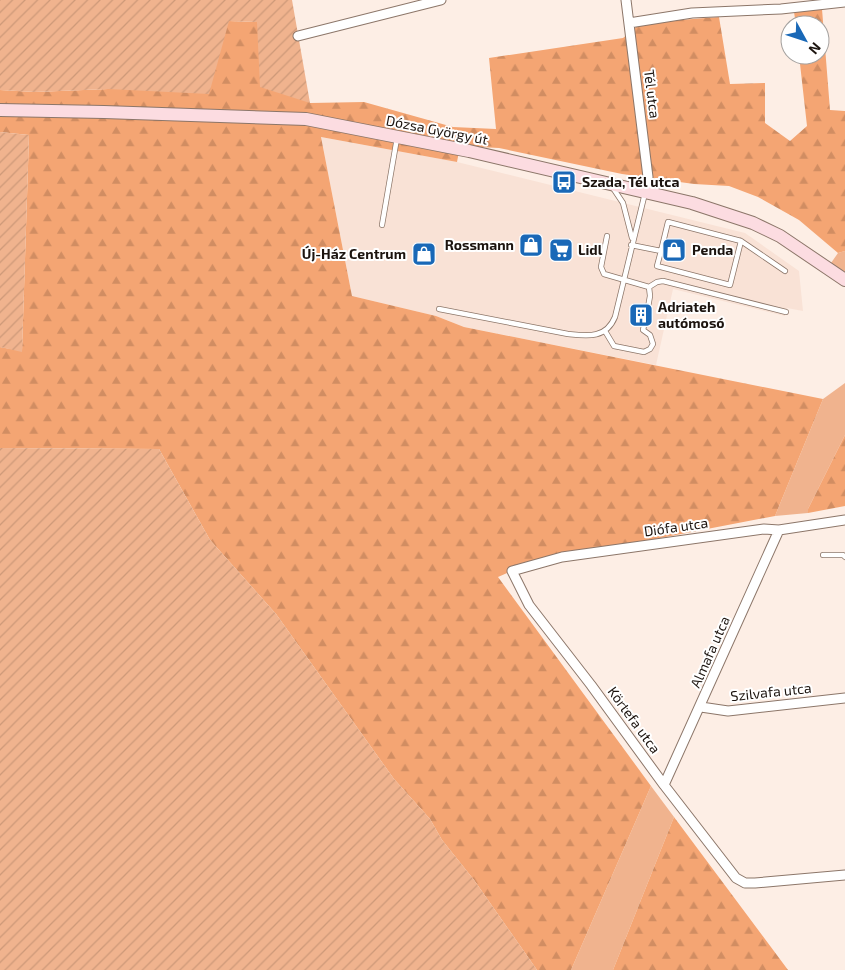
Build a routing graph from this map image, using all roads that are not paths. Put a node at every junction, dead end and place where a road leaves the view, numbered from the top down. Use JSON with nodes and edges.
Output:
{"nodes":[{"id":1,"x":441,"y":0,"type":"edge"},
{"id":2,"x":626,"y":0,"type":"edge"},
{"id":3,"x":845,"y":2,"type":"edge"},
{"id":4,"x":629,"y":23,"type":"junction"},
{"id":5,"x":298,"y":36,"type":"dead end"},
{"id":6,"x":0,"y":110,"type":"edge"},
{"id":7,"x":397,"y":138,"type":"junction"},
{"id":8,"x":608,"y":183,"type":"junction"},
{"id":9,"x":645,"y":191,"type":"junction"},
{"id":10,"x":382,"y":225,"type":"dead end"},
{"id":11,"x":607,"y":236,"type":"dead end"},
{"id":12,"x":742,"y":241,"type":"junction"},
{"id":13,"x":632,"y":242,"type":"junction"},
{"id":14,"x":661,"y":251,"type":"junction"},
{"id":15,"x":785,"y":271,"type":"dead end"},
{"id":16,"x":623,"y":280,"type":"junction"},
{"id":17,"x":845,"y":280,"type":"edge"},
{"id":18,"x":650,"y":288,"type":"junction"},
{"id":19,"x":439,"y":309,"type":"dead end"},
{"id":20,"x":647,"y":312,"type":"dead end"},
{"id":21,"x":786,"y":312,"type":"dead end"},
{"id":22,"x":645,"y":321,"type":"dead end"},
{"id":23,"x":605,"y":331,"type":"junction"},
{"id":24,"x":845,"y":520,"type":"edge"},
{"id":25,"x":779,"y":530,"type":"junction"},
{"id":26,"x":823,"y":556,"type":"dead end"},
{"id":27,"x":845,"y":557,"type":"edge"},
{"id":28,"x":512,"y":571,"type":"joint"},
{"id":29,"x":845,"y":698,"type":"edge"},
{"id":30,"x":700,"y":707,"type":"junction"},
{"id":31,"x":664,"y":785,"type":"junction"},
{"id":32,"x":845,"y":875,"type":"edge"}],
"edges":[{"from":1,"to":5,"type":"street"},
{"from":2,"to":4,"type":"street","name":"Tél utca"},
{"from":3,"to":4,"type":"street"},
{"from":4,"to":9,"type":"street","name":"Tél utca"},
{"from":6,"to":7,"type":"main road","name":"Dózsa György út"},
{"from":7,"to":8,"type":"main road","name":"Dózsa György út"},
{"from":7,"to":10,"type":"lane"},
{"from":8,"to":9,"type":"main road","name":"Dózsa György út"},
{"from":8,"to":13,"type":"lane"},
{"from":9,"to":13,"type":"lane"},
{"from":9,"to":17,"type":"main road","name":"Dózsa György út"},
{"from":11,"to":16,"type":"lane"},
{"from":12,"to":14,"type":"lane"},
{"from":12,"to":14,"type":"lane"},
{"from":12,"to":15,"type":"lane"},
{"from":13,"to":14,"type":"lane"},
{"from":13,"to":16,"type":"lane"},
{"from":16,"to":18,"type":"lane"},
{"from":16,"to":23,"type":"lane"},
{"from":18,"to":20,"type":"lane"},
{"from":18,"to":21,"type":"lane"},
{"from":19,"to":23,"type":"lane"},
{"from":22,"to":23,"type":"lane"},
{"from":24,"to":25,"type":"street","name":"Diófa utca"},
{"from":25,"to":28,"type":"street","name":"Diófa utca"},
{"from":25,"to":30,"type":"street","name":"Almafa utca"},
{"from":26,"to":27,"type":"lane"},
{"from":28,"to":31,"type":"street","name":"Körtefa utca"},
{"from":29,"to":30,"type":"street","name":"Szilvafa utca"},
{"from":30,"to":31,"type":"street","name":"Almafa utca"},
{"from":31,"to":32,"type":"street","name":"Körtefa utca"}]}
